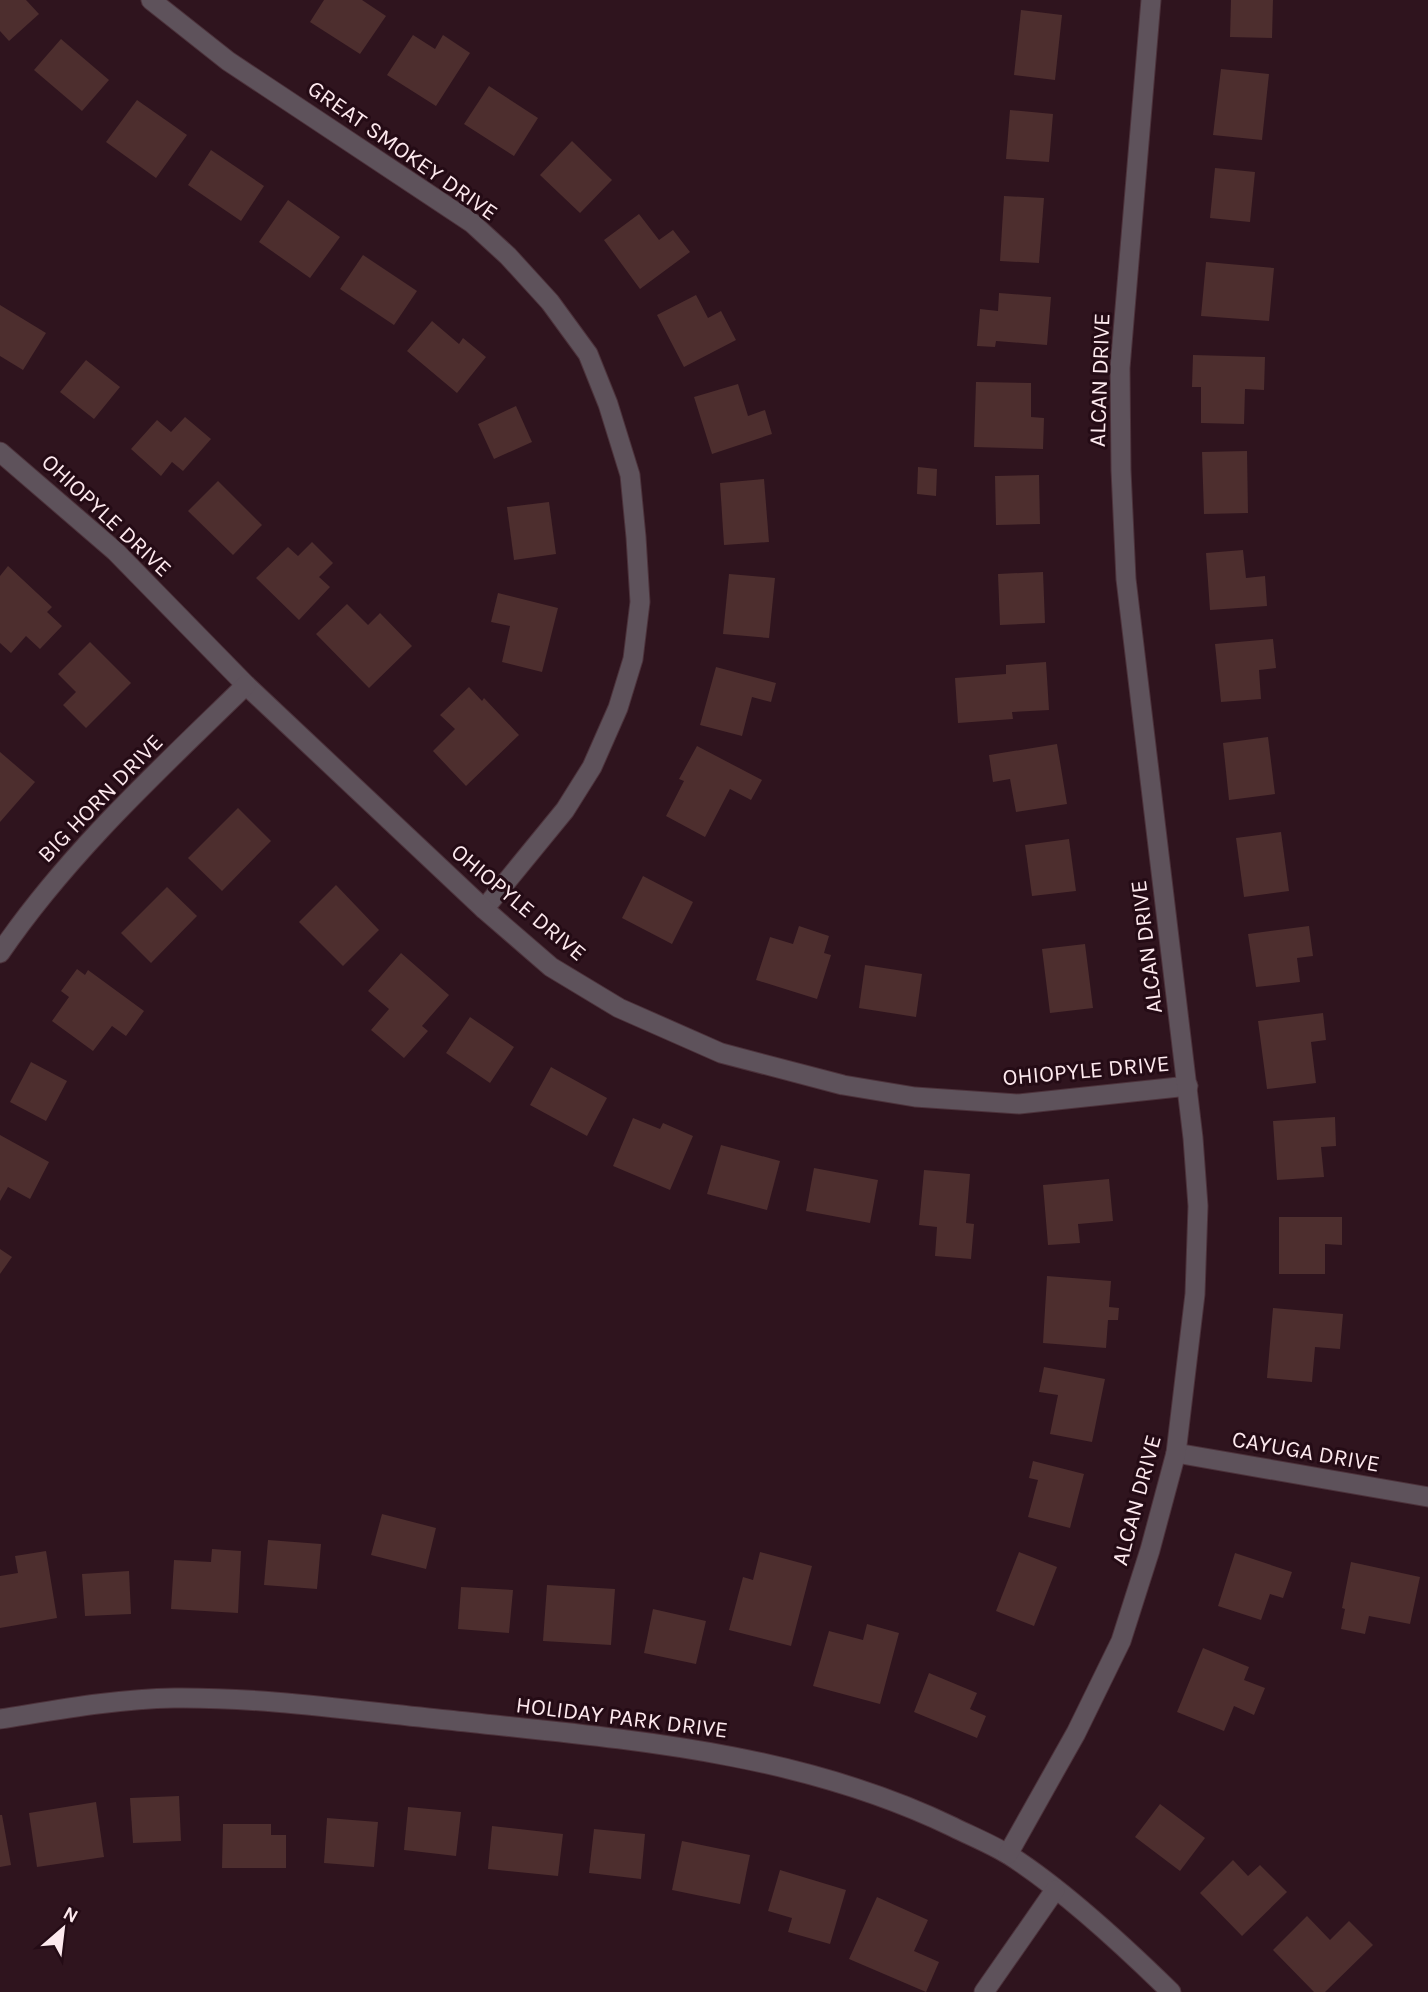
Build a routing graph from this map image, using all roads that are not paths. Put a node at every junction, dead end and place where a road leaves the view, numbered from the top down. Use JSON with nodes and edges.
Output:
{"nodes":[{"id":1,"x":151,"y":0,"type":"edge"},
{"id":2,"x":1151,"y":0,"type":"edge"},
{"id":3,"x":0,"y":452,"type":"edge"},
{"id":4,"x":246,"y":685,"type":"junction"},
{"id":5,"x":484,"y":909,"type":"junction"},
{"id":6,"x":0,"y":953,"type":"edge"},
{"id":7,"x":1188,"y":1086,"type":"junction"},
{"id":8,"x":1176,"y":1453,"type":"junction"},
{"id":9,"x":1428,"y":1497,"type":"edge"},
{"id":10,"x":0,"y":1719,"type":"edge"},
{"id":11,"x":1008,"y":1854,"type":"junction"},
{"id":12,"x":1055,"y":1890,"type":"junction"},
{"id":13,"x":984,"y":1992,"type":"edge"},
{"id":14,"x":1171,"y":1992,"type":"edge"}],
"edges":[{"from":1,"to":5,"type":"street","name":"GREAT SMOKEY DRIVE"},
{"from":2,"to":7,"type":"street","name":"ALCAN DRIVE"},
{"from":3,"to":4,"type":"street","name":"OHIOPYLE DRIVE"},
{"from":4,"to":5,"type":"street","name":"OHIOPYLE DRIVE"},
{"from":4,"to":6,"type":"street","name":"BIG HORN DRIVE"},
{"from":5,"to":7,"type":"street","name":"OHIOPYLE DRIVE"},
{"from":7,"to":8,"type":"street","name":"ALCAN DRIVE"},
{"from":8,"to":9,"type":"street","name":"CAYUGA DRIVE"},
{"from":8,"to":11,"type":"street","name":"ALCAN DRIVE"},
{"from":10,"to":11,"type":"street","name":"HOLIDAY PARK DRIVE"},
{"from":11,"to":12,"type":"street","name":"HOLIDAY PARK DRIVE"},
{"from":12,"to":13,"type":"street"},
{"from":12,"to":14,"type":"street","name":"HOLIDAY PARK DRIVE"}]}
